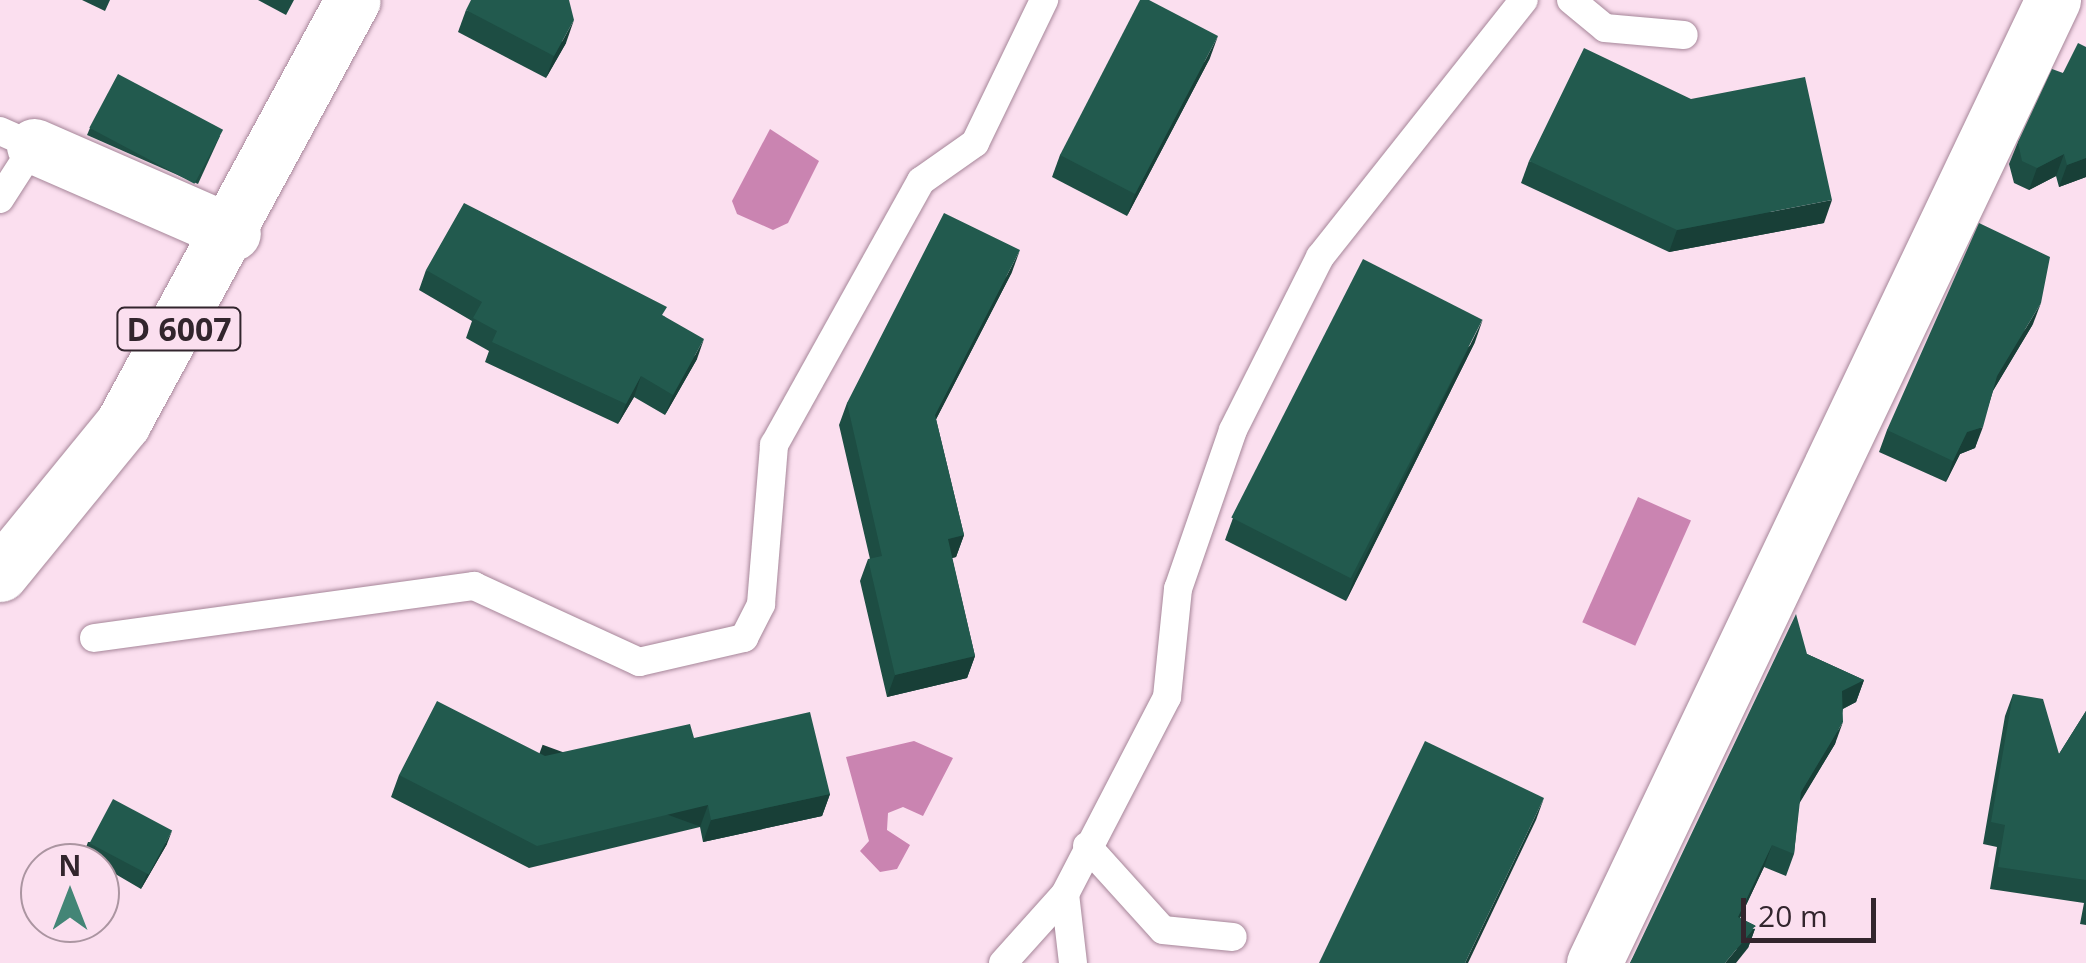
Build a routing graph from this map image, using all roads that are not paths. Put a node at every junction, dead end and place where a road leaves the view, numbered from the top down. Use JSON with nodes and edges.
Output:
{"nodes":[{"id":1,"x":353,"y":0,"type":"edge"},
{"id":2,"x":1044,"y":0,"type":"edge"},
{"id":3,"x":1524,"y":0,"type":"edge"},
{"id":4,"x":1571,"y":0,"type":"edge"},
{"id":5,"x":2053,"y":0,"type":"edge"},
{"id":6,"x":1684,"y":35,"type":"dead end"},
{"id":7,"x":17,"y":139,"type":"edge"},
{"id":8,"x":0,"y":199,"type":"edge"},
{"id":9,"x":232,"y":233,"type":"junction"},
{"id":10,"x":0,"y":574,"type":"edge"},
{"id":11,"x":94,"y":638,"type":"dead end"},
{"id":12,"x":1087,"y":846,"type":"junction"},
{"id":13,"x":1066,"y":894,"type":"junction"},
{"id":14,"x":1232,"y":937,"type":"dead end"},
{"id":15,"x":1003,"y":963,"type":"edge"},
{"id":16,"x":1073,"y":963,"type":"edge"},
{"id":17,"x":1594,"y":963,"type":"edge"}],
"edges":[{"from":1,"to":9,"type":"street","number":"D 6007"},
{"from":2,"to":11,"type":"lane"},
{"from":3,"to":12,"type":"lane"},
{"from":4,"to":6,"type":"lane"},
{"from":5,"to":17,"type":"street"},
{"from":7,"to":8,"type":"lane"},
{"from":7,"to":9,"type":"street"},
{"from":9,"to":10,"type":"street","number":"D 6007"},
{"from":12,"to":13,"type":"lane"},
{"from":12,"to":14,"type":"lane"},
{"from":13,"to":15,"type":"lane"},
{"from":13,"to":16,"type":"lane"}]}
